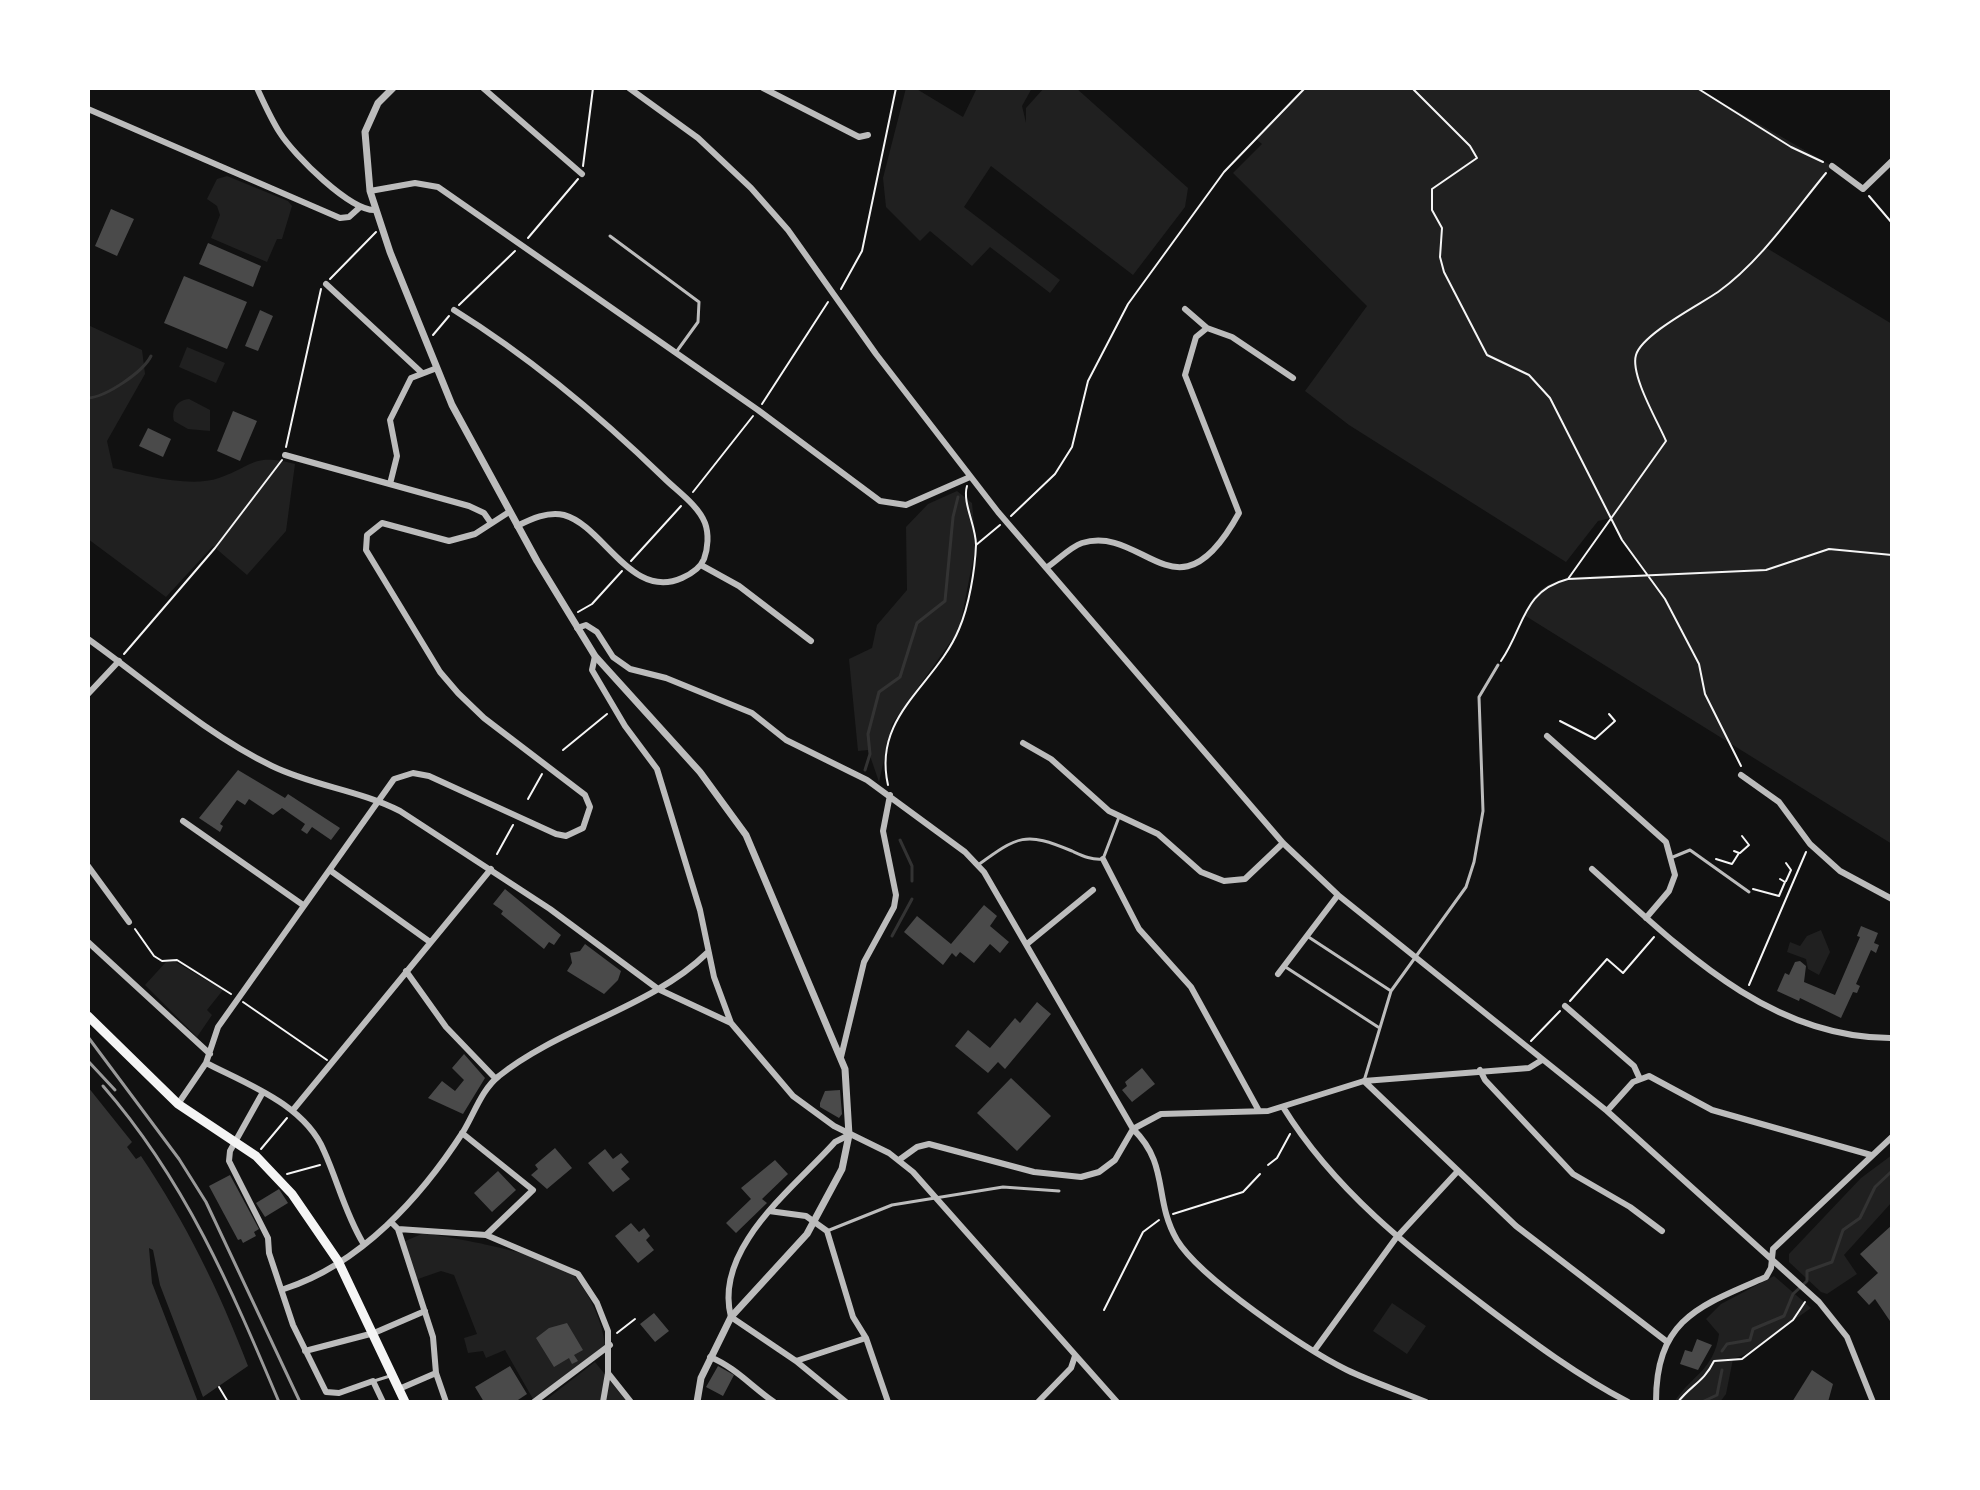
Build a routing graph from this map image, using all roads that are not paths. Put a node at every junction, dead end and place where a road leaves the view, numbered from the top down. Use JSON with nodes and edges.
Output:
{"nodes":[{"id":1,"x":257,"y":88,"type":"edge"},
{"id":2,"x":393,"y":88,"type":"edge"},
{"id":3,"x":483,"y":88,"type":"edge"},
{"id":4,"x":629,"y":88,"type":"edge"},
{"id":5,"x":763,"y":88,"type":"edge"},
{"id":6,"x":88,"y":109,"type":"edge"},
{"id":7,"x":868,"y":135,"type":"dead end"},
{"id":8,"x":1892,"y":161,"type":"edge"},
{"id":9,"x":1832,"y":166,"type":"road end"},
{"id":10,"x":582,"y":174,"type":"dead end"},
{"id":11,"x":370,"y":191,"type":"junction"},
{"id":12,"x":359,"y":208,"type":"junction"},
{"id":13,"x":375,"y":210,"type":"junction"},
{"id":14,"x":610,"y":236,"type":"dead end"},
{"id":15,"x":326,"y":284,"type":"road end"},
{"id":16,"x":1185,"y":309,"type":"dead end"},
{"id":17,"x":454,"y":310,"type":"road end"},
{"id":18,"x":1207,"y":328,"type":"junction"},
{"id":19,"x":676,"y":352,"type":"junction"},
{"id":20,"x":437,"y":368,"type":"junction"},
{"id":21,"x":422,"y":373,"type":"junction"},
{"id":22,"x":1293,"y":378,"type":"dead end"},
{"id":23,"x":285,"y":455,"type":"road end"},
{"id":24,"x":969,"y":481,"type":"junction"},
{"id":25,"x":390,"y":484,"type":"junction"},
{"id":26,"x":509,"y":512,"type":"junction"},
{"id":27,"x":491,"y":523,"type":"junction"},
{"id":28,"x":517,"y":526,"type":"junction"},
{"id":29,"x":701,"y":565,"type":"junction"},
{"id":30,"x":1046,"y":568,"type":"junction"},
{"id":31,"x":577,"y":628,"type":"junction"},
{"id":32,"x":88,"y":639,"type":"edge"},
{"id":33,"x":811,"y":641,"type":"dead end"},
{"id":34,"x":595,"y":656,"type":"junction"},
{"id":35,"x":119,"y":661,"type":"junction"},
{"id":36,"x":1498,"y":665,"type":"road end"},
{"id":37,"x":88,"y":694,"type":"edge"},
{"id":38,"x":1547,"y":736,"type":"dead end"},
{"id":39,"x":1023,"y":743,"type":"dead end"},
{"id":40,"x":1741,"y":775,"type":"road end"},
{"id":41,"x":890,"y":795,"type":"junction"},
{"id":42,"x":378,"y":800,"type":"junction"},
{"id":43,"x":1119,"y":817,"type":"junction"},
{"id":44,"x":183,"y":821,"type":"dead end"},
{"id":45,"x":1283,"y":843,"type":"junction"},
{"id":46,"x":1673,"y":857,"type":"junction"},
{"id":47,"x":1103,"y":859,"type":"junction"},
{"id":48,"x":978,"y":865,"type":"junction"},
{"id":49,"x":88,"y":866,"type":"edge"},
{"id":50,"x":491,"y":869,"type":"junction"},
{"id":51,"x":1592,"y":869,"type":"dead end"},
{"id":52,"x":331,"y":871,"type":"junction"},
{"id":53,"x":1093,"y":890,"type":"dead end"},
{"id":54,"x":1749,"y":892,"type":"road end"},
{"id":55,"x":1338,"y":895,"type":"junction"},
{"id":56,"x":1892,"y":899,"type":"edge"},
{"id":57,"x":303,"y":905,"type":"junction"},
{"id":58,"x":1646,"y":918,"type":"junction"},
{"id":59,"x":129,"y":922,"type":"road end"},
{"id":60,"x":1307,"y":936,"type":"junction"},
{"id":61,"x":88,"y":942,"type":"edge"},
{"id":62,"x":430,"y":942,"type":"junction"},
{"id":63,"x":1027,"y":944,"type":"junction"},
{"id":64,"x":707,"y":953,"type":"junction"},
{"id":65,"x":1413,"y":957,"type":"junction"},
{"id":66,"x":1284,"y":966,"type":"junction"},
{"id":67,"x":406,"y":971,"type":"junction"},
{"id":68,"x":1278,"y":974,"type":"dead end"},
{"id":69,"x":658,"y":989,"type":"junction"},
{"id":70,"x":1391,"y":991,"type":"junction"},
{"id":71,"x":1565,"y":1006,"type":"road end"},
{"id":72,"x":88,"y":1016,"type":"edge"},
{"id":73,"x":731,"y":1023,"type":"junction"},
{"id":74,"x":1378,"y":1027,"type":"junction"},
{"id":75,"x":1892,"y":1038,"type":"edge"},
{"id":76,"x":210,"y":1054,"type":"junction"},
{"id":77,"x":841,"y":1057,"type":"junction"},
{"id":78,"x":1542,"y":1060,"type":"junction"},
{"id":79,"x":206,"y":1063,"type":"junction"},
{"id":80,"x":1480,"y":1070,"type":"junction"},
{"id":81,"x":1639,"y":1077,"type":"junction"},
{"id":82,"x":495,"y":1078,"type":"junction"},
{"id":83,"x":1364,"y":1081,"type":"junction"},
{"id":84,"x":263,"y":1092,"type":"junction"},
{"id":85,"x":178,"y":1104,"type":"junction"},
{"id":86,"x":1283,"y":1107,"type":"junction"},
{"id":87,"x":293,"y":1110,"type":"junction"},
{"id":88,"x":1259,"y":1111,"type":"junction"},
{"id":89,"x":1607,"y":1111,"type":"junction"},
{"id":90,"x":1133,"y":1129,"type":"junction"},
{"id":91,"x":462,"y":1133,"type":"junction"},
{"id":92,"x":849,"y":1135,"type":"junction"},
{"id":93,"x":1892,"y":1137,"type":"edge"},
{"id":94,"x":236,"y":1141,"type":"junction"},
{"id":95,"x":1871,"y":1155,"type":"junction"},
{"id":96,"x":899,"y":1160,"type":"junction"},
{"id":97,"x":1457,"y":1172,"type":"junction"},
{"id":98,"x":1059,"y":1191,"type":"dead end"},
{"id":99,"x":938,"y":1199,"type":"junction"},
{"id":100,"x":769,"y":1211,"type":"junction"},
{"id":101,"x":391,"y":1222,"type":"junction"},
{"id":102,"x":815,"y":1222,"type":"junction"},
{"id":103,"x":398,"y":1229,"type":"junction"},
{"id":104,"x":827,"y":1231,"type":"junction"},
{"id":105,"x":1662,"y":1231,"type":"dead end"},
{"id":106,"x":486,"y":1235,"type":"junction"},
{"id":107,"x":1396,"y":1238,"type":"junction"},
{"id":108,"x":363,"y":1243,"type":"junction"},
{"id":109,"x":1770,"y":1257,"type":"junction"},
{"id":110,"x":338,"y":1261,"type":"junction"},
{"id":111,"x":284,"y":1289,"type":"junction"},
{"id":112,"x":425,"y":1311,"type":"junction"},
{"id":113,"x":731,"y":1317,"type":"junction"},
{"id":114,"x":374,"y":1333,"type":"junction"},
{"id":115,"x":866,"y":1338,"type":"junction"},
{"id":116,"x":1666,"y":1341,"type":"junction"},
{"id":117,"x":610,"y":1342,"type":"junction"},
{"id":118,"x":305,"y":1351,"type":"junction"},
{"id":119,"x":1314,"y":1351,"type":"junction"},
{"id":120,"x":1075,"y":1356,"type":"junction"},
{"id":121,"x":710,"y":1357,"type":"junction"},
{"id":122,"x":796,"y":1361,"type":"junction"},
{"id":123,"x":436,"y":1373,"type":"junction"},
{"id":124,"x":608,"y":1373,"type":"junction"},
{"id":125,"x":393,"y":1376,"type":"junction"},
{"id":126,"x":373,"y":1381,"type":"junction"},
{"id":127,"x":399,"y":1389,"type":"junction"},
{"id":128,"x":383,"y":1402,"type":"edge"},
{"id":129,"x":405,"y":1402,"type":"edge"},
{"id":130,"x":446,"y":1402,"type":"edge"},
{"id":131,"x":534,"y":1402,"type":"edge"},
{"id":132,"x":603,"y":1402,"type":"edge"},
{"id":133,"x":631,"y":1402,"type":"edge"},
{"id":134,"x":697,"y":1402,"type":"edge"},
{"id":135,"x":774,"y":1402,"type":"edge"},
{"id":136,"x":846,"y":1402,"type":"edge"},
{"id":137,"x":888,"y":1402,"type":"edge"},
{"id":138,"x":1038,"y":1402,"type":"edge"},
{"id":139,"x":1117,"y":1402,"type":"edge"},
{"id":140,"x":1426,"y":1402,"type":"edge"},
{"id":141,"x":1628,"y":1402,"type":"edge"},
{"id":142,"x":1656,"y":1402,"type":"edge"},
{"id":143,"x":1873,"y":1402,"type":"edge"}],
"edges":[{"from":1,"to":12,"type":"street"},
{"from":2,"to":11,"type":"street"},
{"from":3,"to":10,"type":"street"},
{"from":4,"to":24,"type":"street"},
{"from":5,"to":7,"type":"street"},
{"from":6,"to":12,"type":"street"},
{"from":8,"to":9,"type":"street"},
{"from":11,"to":13,"type":"street"},
{"from":11,"to":19,"type":"street"},
{"from":12,"to":13,"type":"street"},
{"from":13,"to":20,"type":"street"},
{"from":14,"to":19,"type":"lane"},
{"from":15,"to":21,"type":"street"},
{"from":16,"to":18,"type":"street"},
{"from":17,"to":29,"type":"street"},
{"from":18,"to":22,"type":"street"},
{"from":18,"to":30,"type":"street"},
{"from":19,"to":24,"type":"street"},
{"from":20,"to":21,"type":"street"},
{"from":20,"to":26,"type":"street"},
{"from":21,"to":25,"type":"street"},
{"from":23,"to":25,"type":"street"},
{"from":24,"to":30,"type":"street"},
{"from":25,"to":27,"type":"street"},
{"from":26,"to":27,"type":"street"},
{"from":26,"to":28,"type":"street"},
{"from":27,"to":42,"type":"street"},
{"from":28,"to":29,"type":"street"},
{"from":28,"to":31,"type":"street"},
{"from":29,"to":33,"type":"street"},
{"from":30,"to":45,"type":"street"},
{"from":31,"to":34,"type":"street"},
{"from":31,"to":41,"type":"street"},
{"from":32,"to":35,"type":"street"},
{"from":34,"to":64,"type":"street"},
{"from":34,"to":77,"type":"street"},
{"from":35,"to":37,"type":"street"},
{"from":35,"to":42,"type":"street"},
{"from":36,"to":65,"type":"lane"},
{"from":38,"to":46,"type":"street"},
{"from":39,"to":43,"type":"street"},
{"from":40,"to":56,"type":"street"},
{"from":41,"to":48,"type":"street"},
{"from":41,"to":77,"type":"street"},
{"from":42,"to":50,"type":"street"},
{"from":42,"to":52,"type":"street"},
{"from":43,"to":45,"type":"street"},
{"from":43,"to":47,"type":"lane"},
{"from":44,"to":57,"type":"street"},
{"from":45,"to":55,"type":"street"},
{"from":46,"to":54,"type":"lane"},
{"from":46,"to":58,"type":"street"},
{"from":47,"to":48,"type":"lane"},
{"from":47,"to":88,"type":"street"},
{"from":48,"to":63,"type":"street"},
{"from":49,"to":59,"type":"street"},
{"from":50,"to":62,"type":"street"},
{"from":50,"to":69,"type":"street"},
{"from":51,"to":58,"type":"street"},
{"from":52,"to":57,"type":"street"},
{"from":52,"to":62,"type":"street"},
{"from":53,"to":63,"type":"street"},
{"from":55,"to":60,"type":"street"},
{"from":55,"to":65,"type":"street"},
{"from":57,"to":76,"type":"street"},
{"from":58,"to":75,"type":"street"},
{"from":60,"to":66,"type":"street"},
{"from":60,"to":70,"type":"lane"},
{"from":61,"to":76,"type":"street"},
{"from":62,"to":67,"type":"street"},
{"from":63,"to":90,"type":"street"},
{"from":64,"to":69,"type":"street"},
{"from":64,"to":73,"type":"street"},
{"from":65,"to":70,"type":"lane"},
{"from":65,"to":78,"type":"street"},
{"from":66,"to":68,"type":"street"},
{"from":66,"to":74,"type":"lane"},
{"from":67,"to":82,"type":"street"},
{"from":67,"to":87,"type":"street"},
{"from":69,"to":73,"type":"street"},
{"from":69,"to":82,"type":"street"},
{"from":70,"to":74,"type":"lane"},
{"from":71,"to":81,"type":"street"},
{"from":72,"to":85,"type":"main road"},
{"from":73,"to":92,"type":"street"},
{"from":74,"to":83,"type":"lane"},
{"from":76,"to":79,"type":"street"},
{"from":77,"to":92,"type":"street"},
{"from":78,"to":80,"type":"street"},
{"from":78,"to":89,"type":"street"},
{"from":79,"to":84,"type":"street"},
{"from":79,"to":85,"type":"street"},
{"from":80,"to":83,"type":"street"},
{"from":80,"to":105,"type":"street"},
{"from":81,"to":89,"type":"street"},
{"from":81,"to":95,"type":"street"},
{"from":82,"to":91,"type":"street"},
{"from":83,"to":86,"type":"street"},
{"from":83,"to":97,"type":"street"},
{"from":84,"to":87,"type":"street"},
{"from":84,"to":94,"type":"street"},
{"from":85,"to":94,"type":"main road"},
{"from":86,"to":88,"type":"street"},
{"from":86,"to":107,"type":"street"},
{"from":87,"to":108,"type":"street"},
{"from":88,"to":90,"type":"street"},
{"from":89,"to":109,"type":"street"},
{"from":90,"to":96,"type":"street"},
{"from":90,"to":119,"type":"street"},
{"from":91,"to":101,"type":"street"},
{"from":91,"to":106,"type":"street"},
{"from":92,"to":96,"type":"street"},
{"from":92,"to":100,"type":"street"},
{"from":92,"to":102,"type":"street"},
{"from":93,"to":95,"type":"street"},
{"from":94,"to":110,"type":"main road"},
{"from":94,"to":111,"type":"street"},
{"from":95,"to":109,"type":"street"},
{"from":96,"to":99,"type":"street"},
{"from":97,"to":107,"type":"street"},
{"from":97,"to":116,"type":"street"},
{"from":98,"to":99,"type":"lane"},
{"from":99,"to":104,"type":"lane"},
{"from":99,"to":120,"type":"street"},
{"from":100,"to":102,"type":"street"},
{"from":100,"to":113,"type":"street"},
{"from":101,"to":103,"type":"street"},
{"from":101,"to":108,"type":"street"},
{"from":102,"to":104,"type":"street"},
{"from":102,"to":113,"type":"street"},
{"from":103,"to":106,"type":"street"},
{"from":103,"to":112,"type":"street"},
{"from":104,"to":115,"type":"street"},
{"from":106,"to":117,"type":"street"},
{"from":107,"to":119,"type":"street"},
{"from":107,"to":141,"type":"street"},
{"from":108,"to":110,"type":"street"},
{"from":109,"to":116,"type":"street"},
{"from":109,"to":143,"type":"street"},
{"from":110,"to":111,"type":"street"},
{"from":110,"to":114,"type":"main road"},
{"from":111,"to":118,"type":"street"},
{"from":112,"to":114,"type":"street"},
{"from":112,"to":123,"type":"street"},
{"from":113,"to":121,"type":"street"},
{"from":113,"to":122,"type":"street"},
{"from":114,"to":118,"type":"street"},
{"from":114,"to":125,"type":"main road"},
{"from":115,"to":122,"type":"street"},
{"from":115,"to":137,"type":"street"},
{"from":116,"to":142,"type":"street"},
{"from":117,"to":124,"type":"street"},
{"from":117,"to":131,"type":"street"},
{"from":118,"to":126,"type":"street"},
{"from":119,"to":140,"type":"street"},
{"from":120,"to":138,"type":"street"},
{"from":120,"to":139,"type":"street"},
{"from":121,"to":134,"type":"street"},
{"from":121,"to":135,"type":"street"},
{"from":122,"to":136,"type":"street"},
{"from":123,"to":127,"type":"street"},
{"from":123,"to":130,"type":"street"},
{"from":124,"to":132,"type":"street"},
{"from":124,"to":133,"type":"street"},
{"from":125,"to":126,"type":"lane"},
{"from":125,"to":127,"type":"main road"},
{"from":126,"to":128,"type":"street"},
{"from":127,"to":129,"type":"main road"}]}
